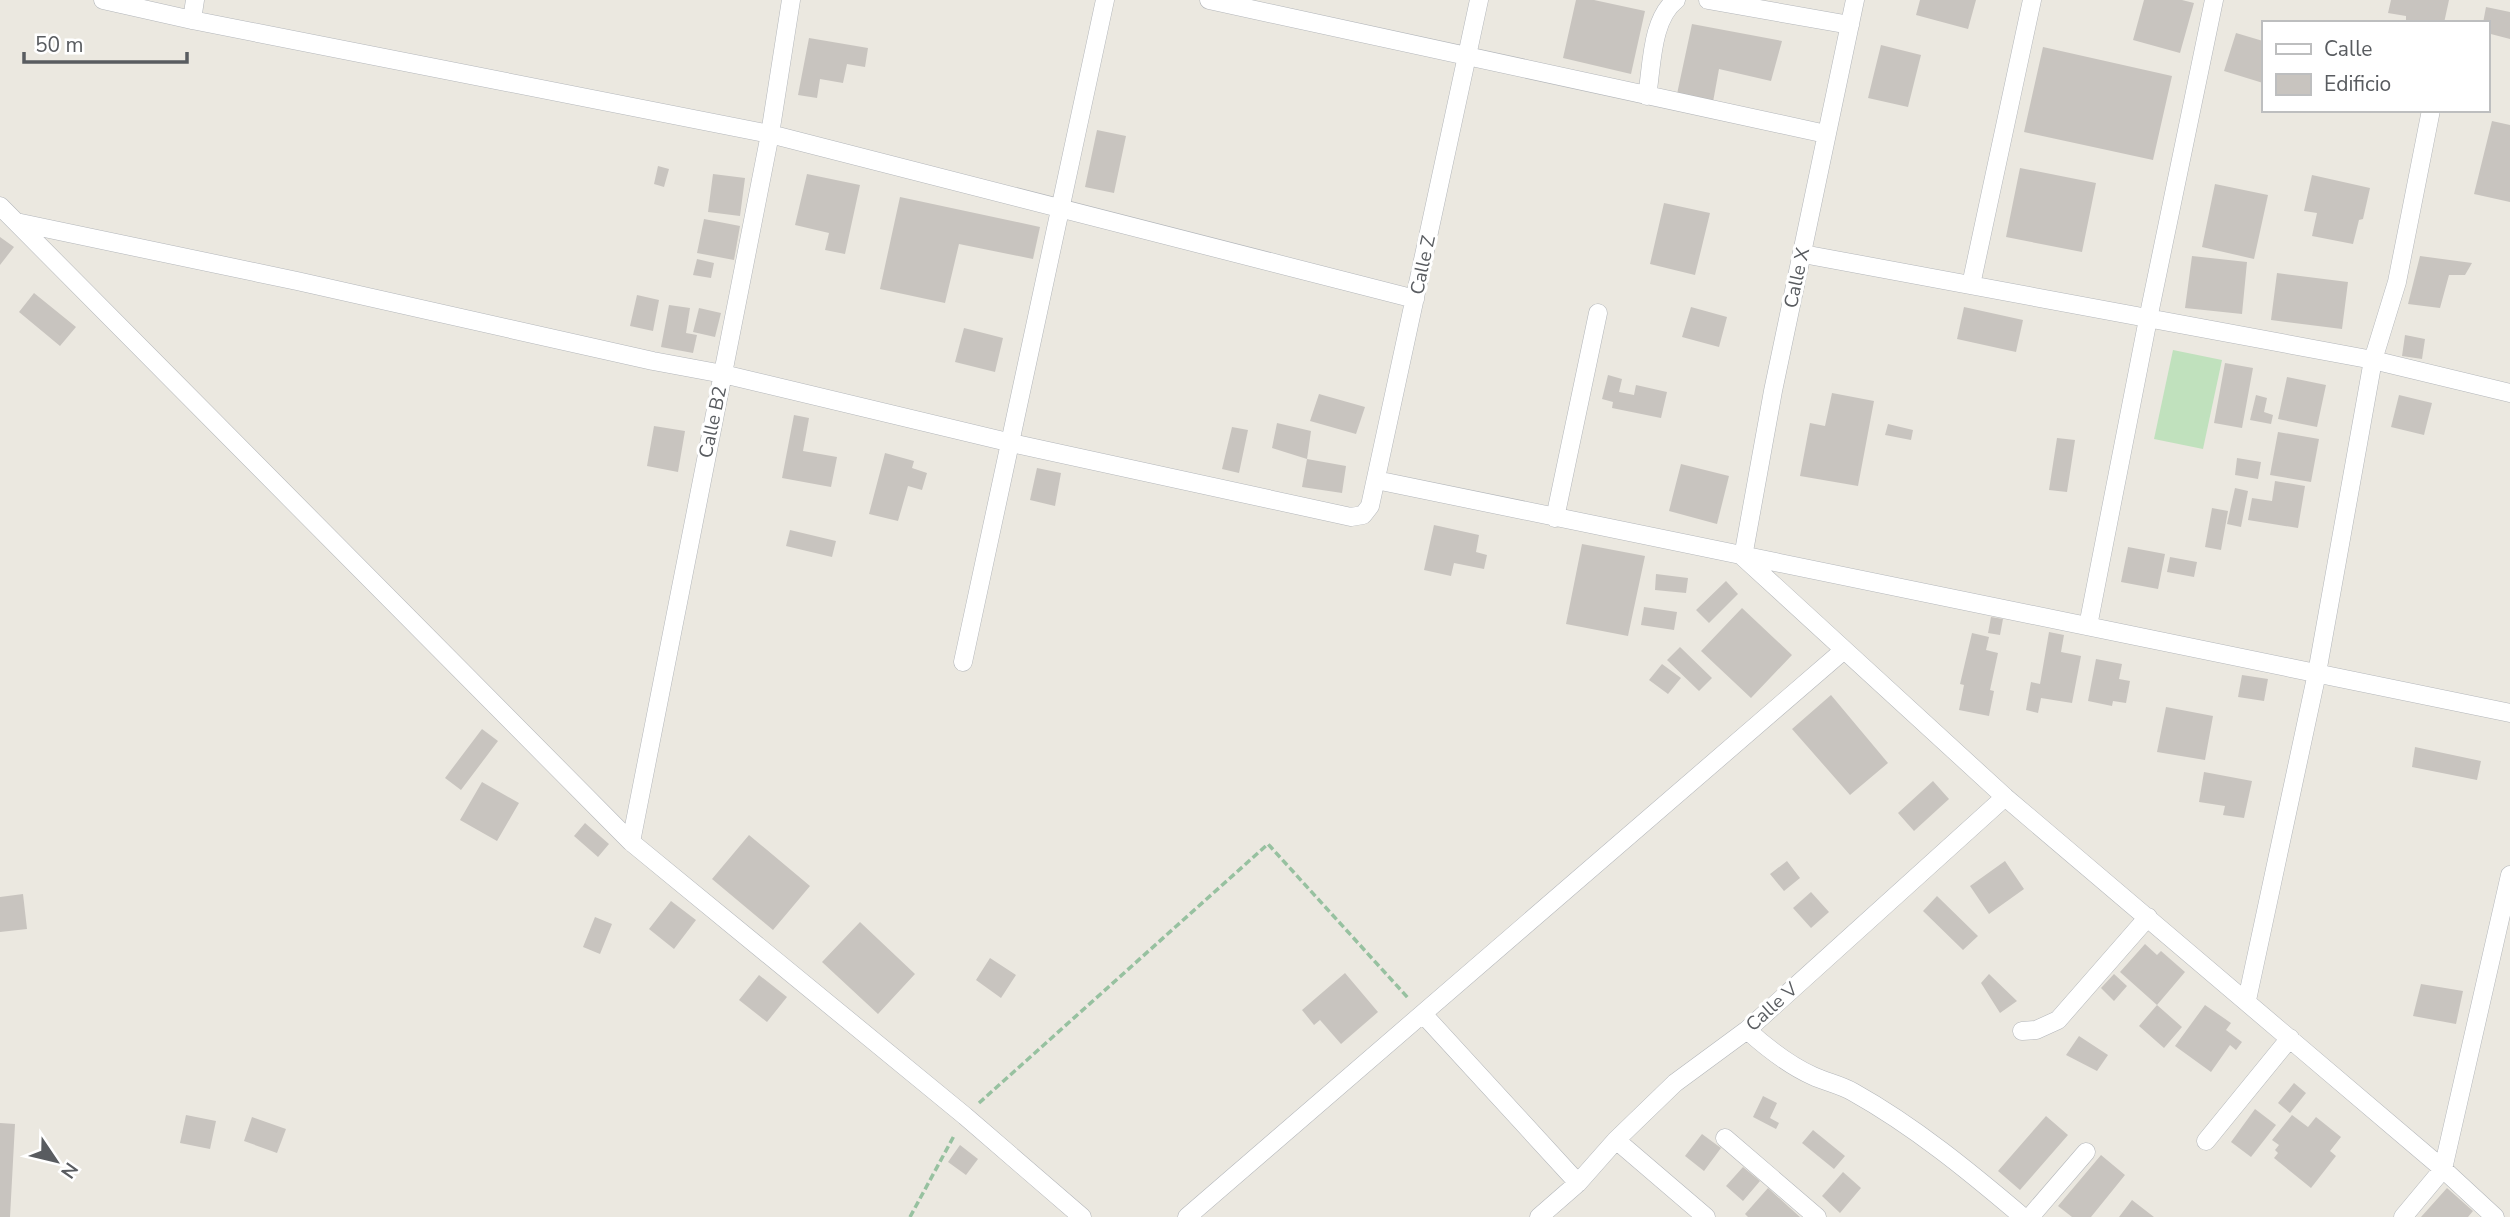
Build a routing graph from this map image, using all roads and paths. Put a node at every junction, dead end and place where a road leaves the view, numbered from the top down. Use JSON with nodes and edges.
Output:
{"nodes":[{"id":1,"x":103,"y":0,"type":"edge"},
{"id":2,"x":195,"y":0,"type":"edge"},
{"id":3,"x":791,"y":0,"type":"edge"},
{"id":4,"x":1105,"y":0,"type":"edge"},
{"id":5,"x":1209,"y":0,"type":"edge"},
{"id":6,"x":1479,"y":0,"type":"edge"},
{"id":7,"x":1676,"y":0,"type":"edge"},
{"id":8,"x":1708,"y":0,"type":"edge"},
{"id":9,"x":1855,"y":0,"type":"edge"},
{"id":10,"x":2032,"y":0,"type":"edge"},
{"id":11,"x":2214,"y":0,"type":"edge"},
{"id":12,"x":192,"y":20,"type":"junction"},
{"id":13,"x":1850,"y":25,"type":"junction"},
{"id":14,"x":1466,"y":57,"type":"junction"},
{"id":15,"x":1647,"y":96,"type":"junction"},
{"id":16,"x":2431,"y":112,"type":"edge"},
{"id":17,"x":770,"y":134,"type":"junction"},
{"id":18,"x":1826,"y":135,"type":"junction"},
{"id":19,"x":0,"y":206,"type":"edge"},
{"id":20,"x":1060,"y":208,"type":"junction"},
{"id":21,"x":16,"y":222,"type":"junction"},
{"id":22,"x":1802,"y":254,"type":"junction"},
{"id":23,"x":1971,"y":285,"type":"junction"},
{"id":24,"x":1415,"y":299,"type":"junction"},
{"id":25,"x":1598,"y":313,"type":"dead end"},
{"id":26,"x":2148,"y":320,"type":"junction"},
{"id":27,"x":2373,"y":359,"type":"junction"},
{"id":28,"x":723,"y":373,"type":"junction"},
{"id":29,"x":2510,"y":393,"type":"edge"},
{"id":30,"x":1010,"y":443,"type":"junction"},
{"id":31,"x":1376,"y":480,"type":"junction"},
{"id":32,"x":1555,"y":518,"type":"junction"},
{"id":33,"x":1743,"y":557,"type":"junction"},
{"id":34,"x":2088,"y":626,"type":"junction"},
{"id":35,"x":1844,"y":650,"type":"junction"},
{"id":36,"x":963,"y":662,"type":"dead end"},
{"id":37,"x":2317,"y":673,"type":"junction"},
{"id":38,"x":2510,"y":713,"type":"edge"},
{"id":39,"x":2006,"y":797,"type":"junction"},
{"id":40,"x":631,"y":842,"type":"junction"},
{"id":41,"x":2510,"y":875,"type":"edge"},
{"id":42,"x":2148,"y":916,"type":"junction"},
{"id":43,"x":2503,"y":941,"type":"edge"},
{"id":44,"x":2246,"y":1000,"type":"junction"},
{"id":45,"x":1423,"y":1014,"type":"junction"},
{"id":46,"x":1747,"y":1030,"type":"junction"},
{"id":47,"x":2022,"y":1031,"type":"dead end"},
{"id":48,"x":2290,"y":1038,"type":"junction"},
{"id":49,"x":965,"y":1116,"type":"junction"},
{"id":50,"x":1725,"y":1138,"type":"dead end"},
{"id":51,"x":1616,"y":1140,"type":"junction"},
{"id":52,"x":2206,"y":1141,"type":"dead end"},
{"id":53,"x":2086,"y":1152,"type":"dead end"},
{"id":54,"x":2443,"y":1169,"type":"junction"},
{"id":55,"x":1578,"y":1183,"type":"junction"},
{"id":56,"x":910,"y":1217,"type":"edge"},
{"id":57,"x":1082,"y":1217,"type":"edge"},
{"id":58,"x":1188,"y":1217,"type":"edge"},
{"id":59,"x":1539,"y":1217,"type":"edge"},
{"id":60,"x":1706,"y":1217,"type":"edge"},
{"id":61,"x":1817,"y":1217,"type":"edge"},
{"id":62,"x":2023,"y":1217,"type":"edge"},
{"id":63,"x":2030,"y":1217,"type":"edge"},
{"id":64,"x":2403,"y":1217,"type":"edge"},
{"id":65,"x":2495,"y":1217,"type":"edge"}],
"edges":[{"from":1,"to":12,"type":"street"},
{"from":2,"to":12,"type":"street"},
{"from":3,"to":17,"type":"street","name":"Calle B2"},
{"from":4,"to":20,"type":"street"},
{"from":5,"to":14,"type":"street"},
{"from":6,"to":14,"type":"street","name":"Calle Z"},
{"from":7,"to":15,"type":"street"},
{"from":8,"to":13,"type":"street"},
{"from":9,"to":13,"type":"street","name":"Calle X"},
{"from":10,"to":23,"type":"street"},
{"from":11,"to":26,"type":"street"},
{"from":12,"to":17,"type":"street"},
{"from":13,"to":18,"type":"street","name":"Calle X"},
{"from":14,"to":15,"type":"street"},
{"from":14,"to":24,"type":"street","name":"Calle Z"},
{"from":15,"to":18,"type":"street"},
{"from":16,"to":27,"type":"street"},
{"from":17,"to":20,"type":"street"},
{"from":17,"to":28,"type":"street","name":"Calle B2"},
{"from":18,"to":22,"type":"street","name":"Calle X"},
{"from":19,"to":21,"type":"street"},
{"from":20,"to":24,"type":"street"},
{"from":20,"to":30,"type":"street"},
{"from":21,"to":28,"type":"street"},
{"from":21,"to":40,"type":"street"},
{"from":22,"to":23,"type":"street"},
{"from":22,"to":33,"type":"street","name":"Calle X"},
{"from":23,"to":26,"type":"street"},
{"from":24,"to":31,"type":"street","name":"Calle Z"},
{"from":25,"to":32,"type":"street"},
{"from":26,"to":27,"type":"street"},
{"from":26,"to":34,"type":"street"},
{"from":27,"to":29,"type":"street"},
{"from":27,"to":37,"type":"street"},
{"from":28,"to":30,"type":"street"},
{"from":28,"to":40,"type":"street","name":"Calle B2"},
{"from":30,"to":31,"type":"street","name":"Calle Z"},
{"from":30,"to":36,"type":"street"},
{"from":31,"to":32,"type":"street"},
{"from":32,"to":33,"type":"street"},
{"from":33,"to":34,"type":"street"},
{"from":33,"to":35,"type":"street"},
{"from":34,"to":37,"type":"street"},
{"from":35,"to":39,"type":"street"},
{"from":35,"to":45,"type":"street"},
{"from":37,"to":38,"type":"street"},
{"from":37,"to":44,"type":"street"},
{"from":39,"to":42,"type":"street"},
{"from":39,"to":46,"type":"street","name":"Calle V"},
{"from":40,"to":49,"type":"street"},
{"from":41,"to":43,"type":"street"},
{"from":42,"to":44,"type":"street"},
{"from":42,"to":47,"type":"street"},
{"from":43,"to":54,"type":"street"},
{"from":44,"to":48,"type":"street"},
{"from":45,"to":49,"type":"path"},
{"from":45,"to":55,"type":"street"},
{"from":45,"to":58,"type":"street"},
{"from":46,"to":51,"type":"street","name":"Calle V"},
{"from":46,"to":62,"type":"street"},
{"from":48,"to":52,"type":"street"},
{"from":48,"to":54,"type":"street"},
{"from":49,"to":56,"type":"path"},
{"from":49,"to":57,"type":"street"},
{"from":50,"to":61,"type":"street"},
{"from":51,"to":55,"type":"street","name":"Calle V"},
{"from":51,"to":60,"type":"street"},
{"from":53,"to":63,"type":"street"},
{"from":54,"to":64,"type":"street"},
{"from":54,"to":65,"type":"street"},
{"from":55,"to":59,"type":"street","name":"Calle V"}]}
